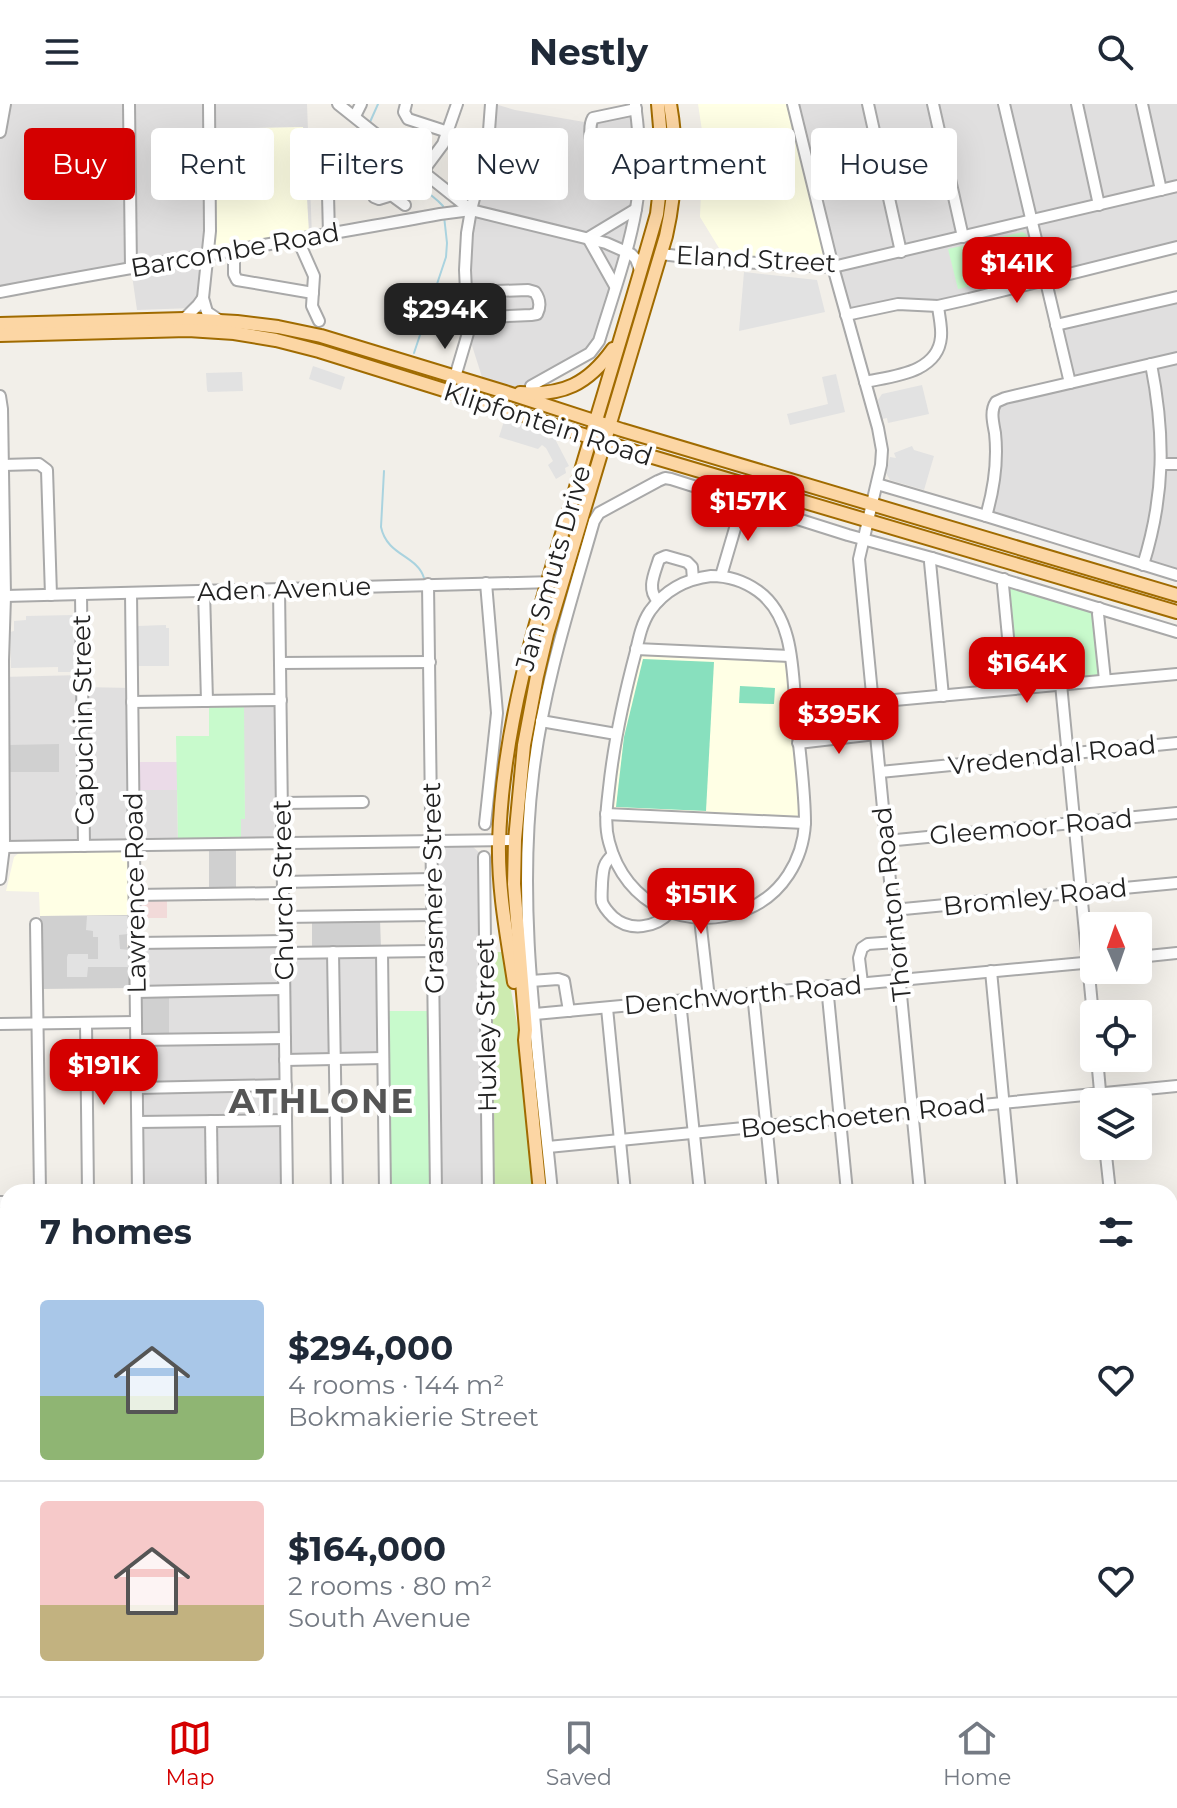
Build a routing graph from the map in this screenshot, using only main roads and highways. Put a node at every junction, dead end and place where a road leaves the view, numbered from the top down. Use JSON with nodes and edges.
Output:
{"nodes":[{"id":1,"x":658,"y":104,"type":"edge"},
{"id":2,"x":670,"y":104,"type":"edge"},
{"id":3,"x":0,"y":324,"type":"edge"},
{"id":4,"x":0,"y":335,"type":"edge"},
{"id":5,"x":621,"y":335,"type":"junction"},
{"id":6,"x":505,"y":392,"type":"junction"},
{"id":7,"x":595,"y":422,"type":"junction"},
{"id":8,"x":610,"y":427,"type":"junction"},
{"id":9,"x":590,"y":438,"type":"junction"},
{"id":10,"x":606,"y":443,"type":"junction"},
{"id":11,"x":1177,"y":595,"type":"edge"},
{"id":12,"x":1177,"y":612,"type":"edge"},
{"id":13,"x":525,"y":1040,"type":"junction"},
{"id":14,"x":539,"y":1184,"type":"edge"}],
"edges":[{"from":1,"to":5,"type":"main road","name":"Jan Smuts Drive"},
{"from":2,"to":8,"type":"main road","name":"Jan Smuts Drive"},
{"from":3,"to":6,"type":"main road","name":"Klipfontein Road"},
{"from":4,"to":9,"type":"main road","name":"Klipfontein Road"},
{"from":5,"to":6,"type":"main road"},
{"from":5,"to":7,"type":"main road","name":"Jan Smuts Drive"},
{"from":6,"to":7,"type":"main road","name":"Klipfontein Road"},
{"from":7,"to":8,"type":"main road","name":"Klipfontein Road"},
{"from":7,"to":9,"type":"main road","name":"Jan Smuts Drive"},
{"from":8,"to":10,"type":"main road","name":"Jan Smuts Drive"},
{"from":8,"to":11,"type":"main road","name":"Klipfontein Road"},
{"from":9,"to":10,"type":"main road","name":"Klipfontein Road"},
{"from":9,"to":13,"type":"main road","name":"Jan Smuts Drive"},
{"from":10,"to":12,"type":"main road","name":"Klipfontein Road"},
{"from":10,"to":13,"type":"main road","name":"Jan Smuts Drive"},
{"from":13,"to":14,"type":"main road","name":"Jan Smuts Drive"}]}
